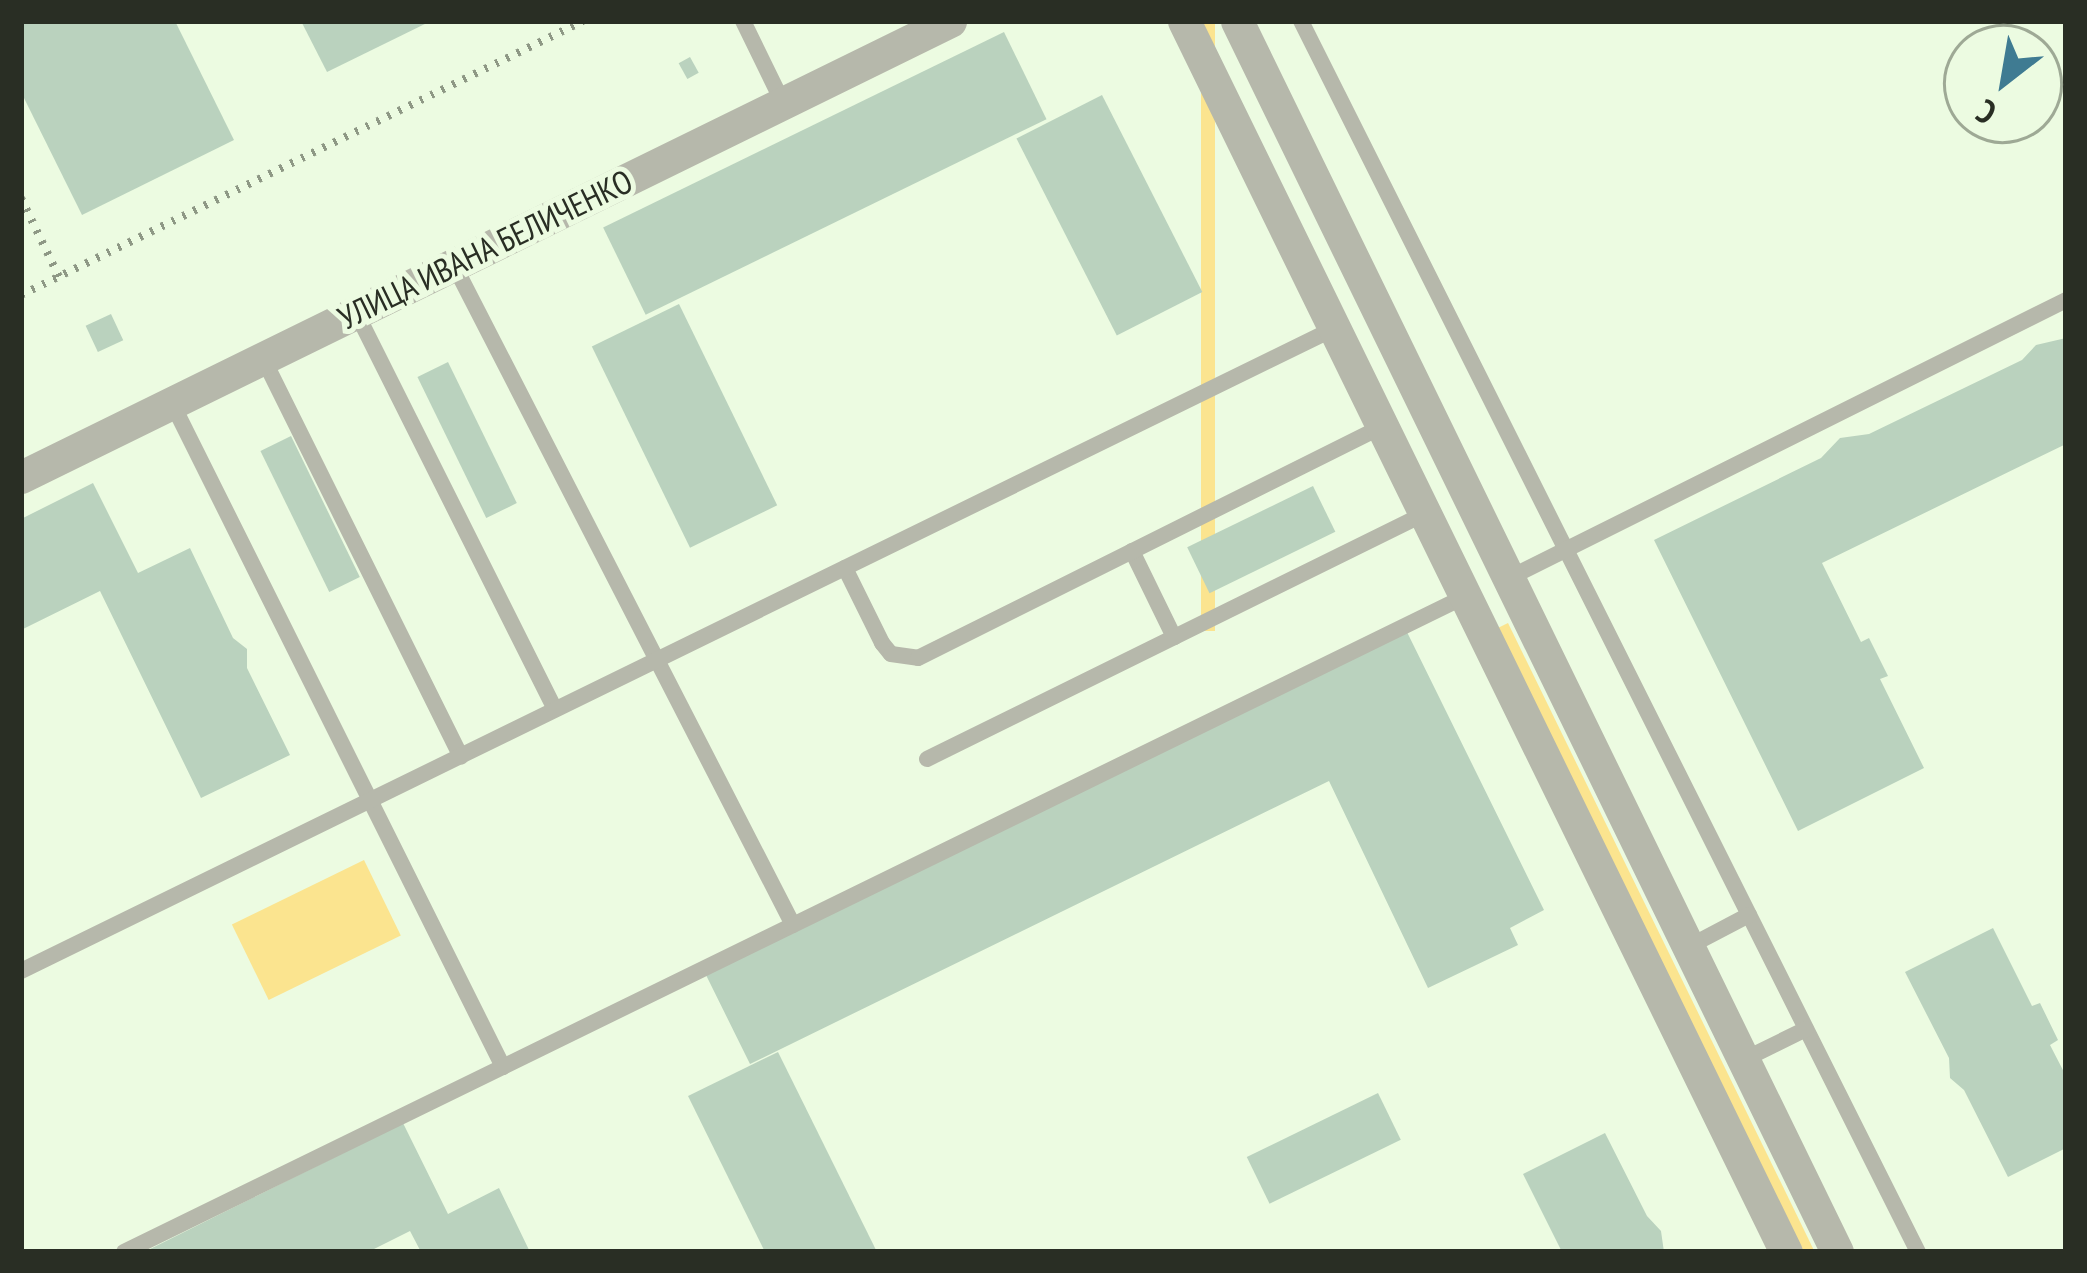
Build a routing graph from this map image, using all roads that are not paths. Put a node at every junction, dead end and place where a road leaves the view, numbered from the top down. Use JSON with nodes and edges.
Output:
{"nodes":[{"id":1,"x":743,"y":21,"type":"edge"},
{"id":2,"x":950,"y":21,"type":"edge"},
{"id":3,"x":1184,"y":21,"type":"edge"},
{"id":4,"x":1237,"y":21,"type":"edge"},
{"id":5,"x":1301,"y":21,"type":"edge"},
{"id":6,"x":783,"y":103,"type":"junction"},
{"id":7,"x":454,"y":265,"type":"junction"},
{"id":8,"x":2066,"y":300,"type":"edge"},
{"id":9,"x":356,"y":312,"type":"junction"},
{"id":10,"x":1335,"y":328,"type":"junction"},
{"id":11,"x":262,"y":358,"type":"junction"},
{"id":12,"x":172,"y":403,"type":"junction"},
{"id":13,"x":1383,"y":426,"type":"junction"},
{"id":14,"x":21,"y":477,"type":"edge"},
{"id":15,"x":1426,"y":514,"type":"junction"},
{"id":16,"x":1565,"y":550,"type":"junction"},
{"id":17,"x":1132,"y":551,"type":"junction"},
{"id":18,"x":844,"y":568,"type":"junction"},
{"id":19,"x":1508,"y":578,"type":"junction"},
{"id":20,"x":1466,"y":596,"type":"junction"},
{"id":21,"x":1174,"y":637,"type":"junction"},
{"id":22,"x":657,"y":660,"type":"junction"},
{"id":23,"x":555,"y":709,"type":"junction"},
{"id":24,"x":461,"y":756,"type":"junction"},
{"id":25,"x":927,"y":759,"type":"dead end"},
{"id":26,"x":371,"y":800,"type":"junction"},
{"id":27,"x":1749,"y":915,"type":"junction"},
{"id":28,"x":793,"y":925,"type":"junction"},
{"id":29,"x":1688,"y":947,"type":"junction"},
{"id":30,"x":21,"y":970,"type":"edge"},
{"id":31,"x":1806,"y":1029,"type":"junction"},
{"id":32,"x":1743,"y":1060,"type":"junction"},
{"id":33,"x":503,"y":1066,"type":"junction"},
{"id":34,"x":124,"y":1252,"type":"edge"},
{"id":35,"x":1786,"y":1252,"type":"edge"},
{"id":36,"x":1837,"y":1252,"type":"edge"},
{"id":37,"x":1918,"y":1252,"type":"edge"}],
"edges":[{"from":1,"to":6,"type":"lane"},
{"from":2,"to":6,"type":"street","name":"УЛИЦА ИВАНА БЕЛИЧЕНКО"},
{"from":3,"to":10,"type":"street"},
{"from":4,"to":19,"type":"street"},
{"from":5,"to":16,"type":"lane"},
{"from":6,"to":7,"type":"street","name":"УЛИЦА ИВАНА БЕЛИЧЕНКО"},
{"from":7,"to":9,"type":"street","name":"УЛИЦА ИВАНА БЕЛИЧЕНКО"},
{"from":7,"to":22,"type":"lane"},
{"from":8,"to":16,"type":"lane"},
{"from":9,"to":11,"type":"street","name":"УЛИЦА ИВАНА БЕЛИЧЕНКО"},
{"from":9,"to":23,"type":"lane"},
{"from":10,"to":13,"type":"street"},
{"from":10,"to":18,"type":"lane"},
{"from":11,"to":12,"type":"street","name":"УЛИЦА ИВАНА БЕЛИЧЕНКО"},
{"from":11,"to":24,"type":"lane"},
{"from":12,"to":14,"type":"street","name":"УЛИЦА ИВАНА БЕЛИЧЕНКО"},
{"from":12,"to":26,"type":"lane"},
{"from":13,"to":15,"type":"street"},
{"from":13,"to":17,"type":"lane"},
{"from":15,"to":20,"type":"street"},
{"from":15,"to":21,"type":"lane"},
{"from":16,"to":19,"type":"lane"},
{"from":16,"to":27,"type":"lane"},
{"from":17,"to":18,"type":"lane"},
{"from":17,"to":21,"type":"lane"},
{"from":18,"to":22,"type":"lane"},
{"from":19,"to":29,"type":"street"},
{"from":20,"to":28,"type":"lane"},
{"from":20,"to":35,"type":"street"},
{"from":21,"to":25,"type":"lane"},
{"from":22,"to":23,"type":"lane"},
{"from":22,"to":28,"type":"lane"},
{"from":23,"to":24,"type":"lane"},
{"from":24,"to":26,"type":"lane"},
{"from":26,"to":30,"type":"lane"},
{"from":26,"to":33,"type":"lane"},
{"from":27,"to":29,"type":"lane"},
{"from":27,"to":31,"type":"lane"},
{"from":28,"to":33,"type":"lane"},
{"from":29,"to":32,"type":"street"},
{"from":31,"to":32,"type":"lane"},
{"from":31,"to":37,"type":"lane"},
{"from":32,"to":36,"type":"street"},
{"from":33,"to":34,"type":"lane"}]}
